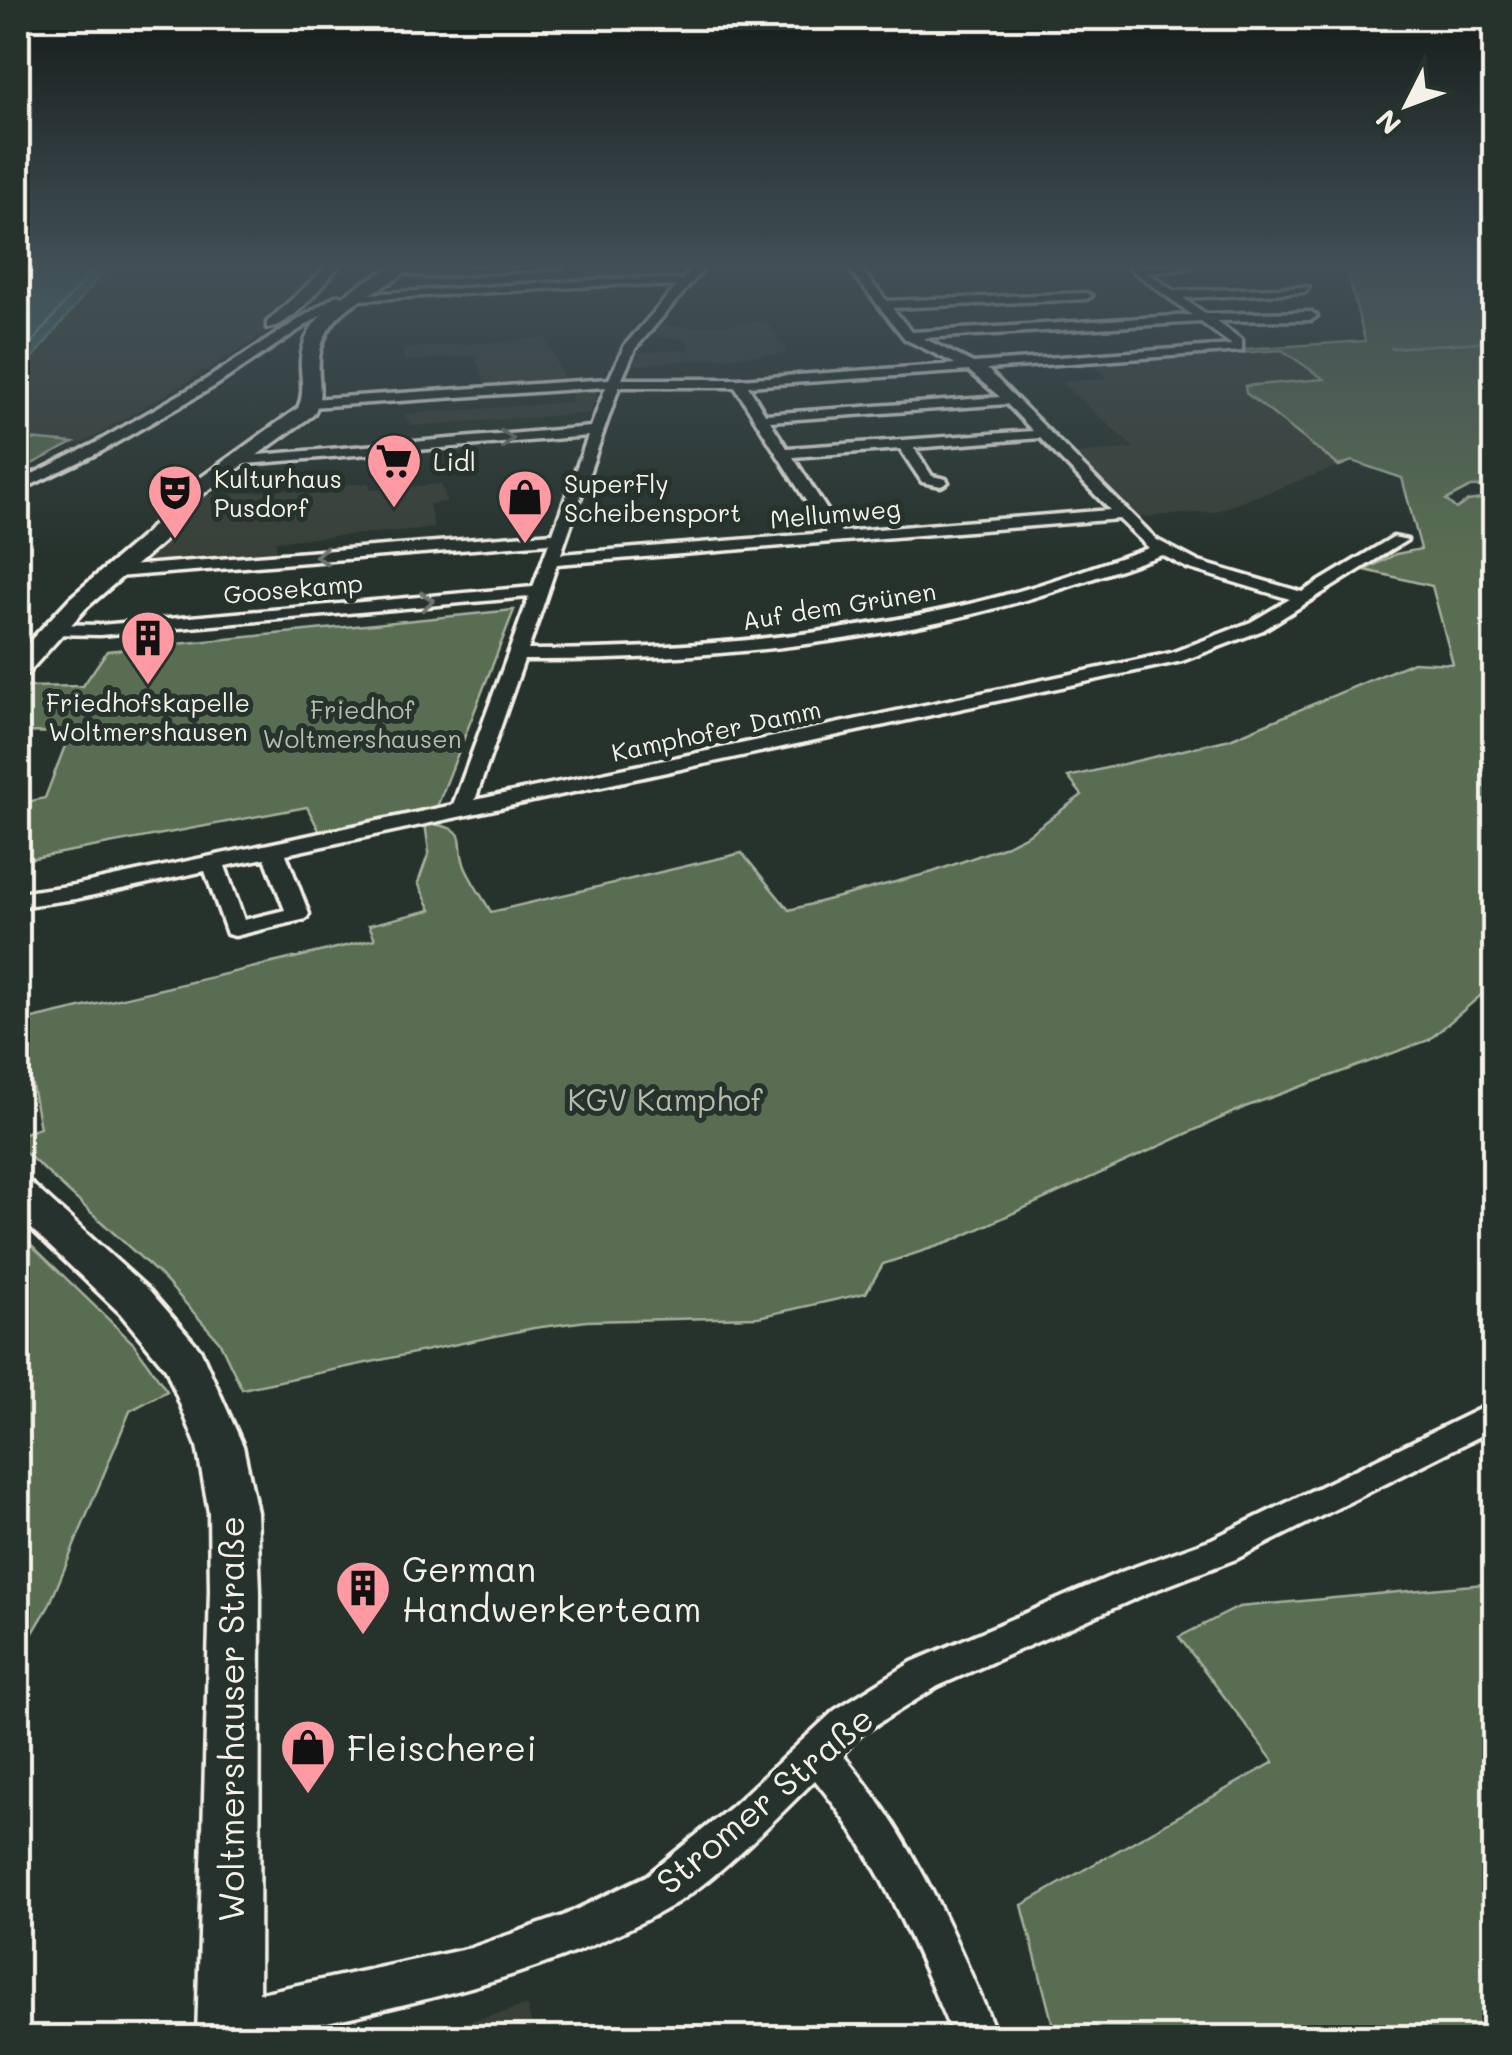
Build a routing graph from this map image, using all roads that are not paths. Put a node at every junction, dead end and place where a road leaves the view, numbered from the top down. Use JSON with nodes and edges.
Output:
{"nodes":[{"id":1,"x":214,"y":363,"type":"edge"},
{"id":2,"x":238,"y":363,"type":"edge"},
{"id":3,"x":312,"y":363,"type":"edge"},
{"id":4,"x":623,"y":363,"type":"edge"},
{"id":5,"x":966,"y":363,"type":"edge"},
{"id":6,"x":1032,"y":363,"type":"edge"},
{"id":7,"x":975,"y":367,"type":"junction"},
{"id":8,"x":614,"y":384,"type":"junction"},
{"id":9,"x":739,"y":384,"type":"junction"},
{"id":10,"x":1011,"y":400,"type":"junction"},
{"id":11,"x":311,"y":404,"type":"junction"},
{"id":12,"x":761,"y":418,"type":"junction"},
{"id":13,"x":597,"y":431,"type":"junction"},
{"id":14,"x":1044,"y":434,"type":"junction"},
{"id":15,"x":904,"y":444,"type":"junction"},
{"id":16,"x":783,"y":454,"type":"junction"},
{"id":17,"x":235,"y":461,"type":"junction"},
{"id":18,"x":18,"y":475,"type":"edge"},
{"id":19,"x":941,"y":482,"type":"dead end"},
{"id":20,"x":18,"y":486,"type":"edge"},
{"id":21,"x":1123,"y":514,"type":"junction"},
{"id":22,"x":559,"y":537,"type":"junction"},
{"id":23,"x":836,"y":537,"type":"junction"},
{"id":24,"x":1400,"y":540,"type":"dead end"},
{"id":25,"x":1161,"y":550,"type":"junction"},
{"id":26,"x":552,"y":560,"type":"junction"},
{"id":27,"x":116,"y":572,"type":"junction"},
{"id":28,"x":540,"y":591,"type":"junction"},
{"id":29,"x":1305,"y":598,"type":"junction"},
{"id":30,"x":51,"y":630,"type":"junction"},
{"id":31,"x":517,"y":655,"type":"junction"},
{"id":32,"x":18,"y":669,"type":"edge"},
{"id":33,"x":462,"y":808,"type":"junction"},
{"id":34,"x":273,"y":849,"type":"junction"},
{"id":35,"x":213,"y":862,"type":"junction"},
{"id":36,"x":18,"y":900,"type":"edge"},
{"id":37,"x":18,"y":1194,"type":"edge"},
{"id":38,"x":1494,"y":1415,"type":"edge"},
{"id":39,"x":815,"y":1751,"type":"junction"},
{"id":40,"x":228,"y":2030,"type":"edge"},
{"id":41,"x":976,"y":2038,"type":"edge"}],
"edges":[{"from":1,"to":18,"type":"street"},
{"from":2,"to":20,"type":"street"},
{"from":3,"to":11,"type":"street"},
{"from":4,"to":8,"type":"street"},
{"from":5,"to":7,"type":"street"},
{"from":6,"to":7,"type":"street"},
{"from":7,"to":9,"type":"street"},
{"from":7,"to":10,"type":"street"},
{"from":8,"to":9,"type":"street"},
{"from":8,"to":11,"type":"street"},
{"from":8,"to":13,"type":"street"},
{"from":9,"to":12,"type":"street"},
{"from":10,"to":12,"type":"street"},
{"from":10,"to":14,"type":"street"},
{"from":11,"to":17,"type":"street"},
{"from":12,"to":16,"type":"street"},
{"from":17,"to":13,"type":"street","one_way":true},
{"from":13,"to":22,"type":"street"},
{"from":14,"to":15,"type":"street"},
{"from":14,"to":21,"type":"street"},
{"from":15,"to":16,"type":"street"},
{"from":15,"to":19,"type":"street"},
{"from":16,"to":23,"type":"street"},
{"from":17,"to":27,"type":"street"},
{"from":21,"to":23,"type":"street","name":"Mellumweg"},
{"from":21,"to":25,"type":"street"},
{"from":22,"to":26,"type":"street"},
{"from":22,"to":27,"type":"street","one_way":true},
{"from":23,"to":26,"type":"street","name":"Mellumweg"},
{"from":24,"to":29,"type":"street","name":"Kamphofer Damm"},
{"from":25,"to":29,"type":"street"},
{"from":25,"to":31,"type":"street","name":"Auf dem Grünen"},
{"from":26,"to":28,"type":"street"},
{"from":27,"to":30,"type":"street"},
{"from":30,"to":28,"type":"street","name":"Goosekamp","one_way":true},
{"from":28,"to":31,"type":"street"},
{"from":29,"to":33,"type":"street","name":"Kamphofer Damm"},
{"from":30,"to":32,"type":"street"},
{"from":31,"to":33,"type":"street"},
{"from":33,"to":34,"type":"street","name":"Kamphofer Damm"},
{"from":34,"to":35,"type":"street","name":"Kamphofer Damm"},
{"from":34,"to":35,"type":"street"},
{"from":35,"to":36,"type":"street","name":"Kamphofer Damm"},
{"from":37,"to":40,"type":"street","name":"Woltmershauser Straße"},
{"from":38,"to":39,"type":"street","name":"Stromer Straße"},
{"from":39,"to":40,"type":"street","name":"Stromer Straße"},
{"from":39,"to":41,"type":"street"}]}
